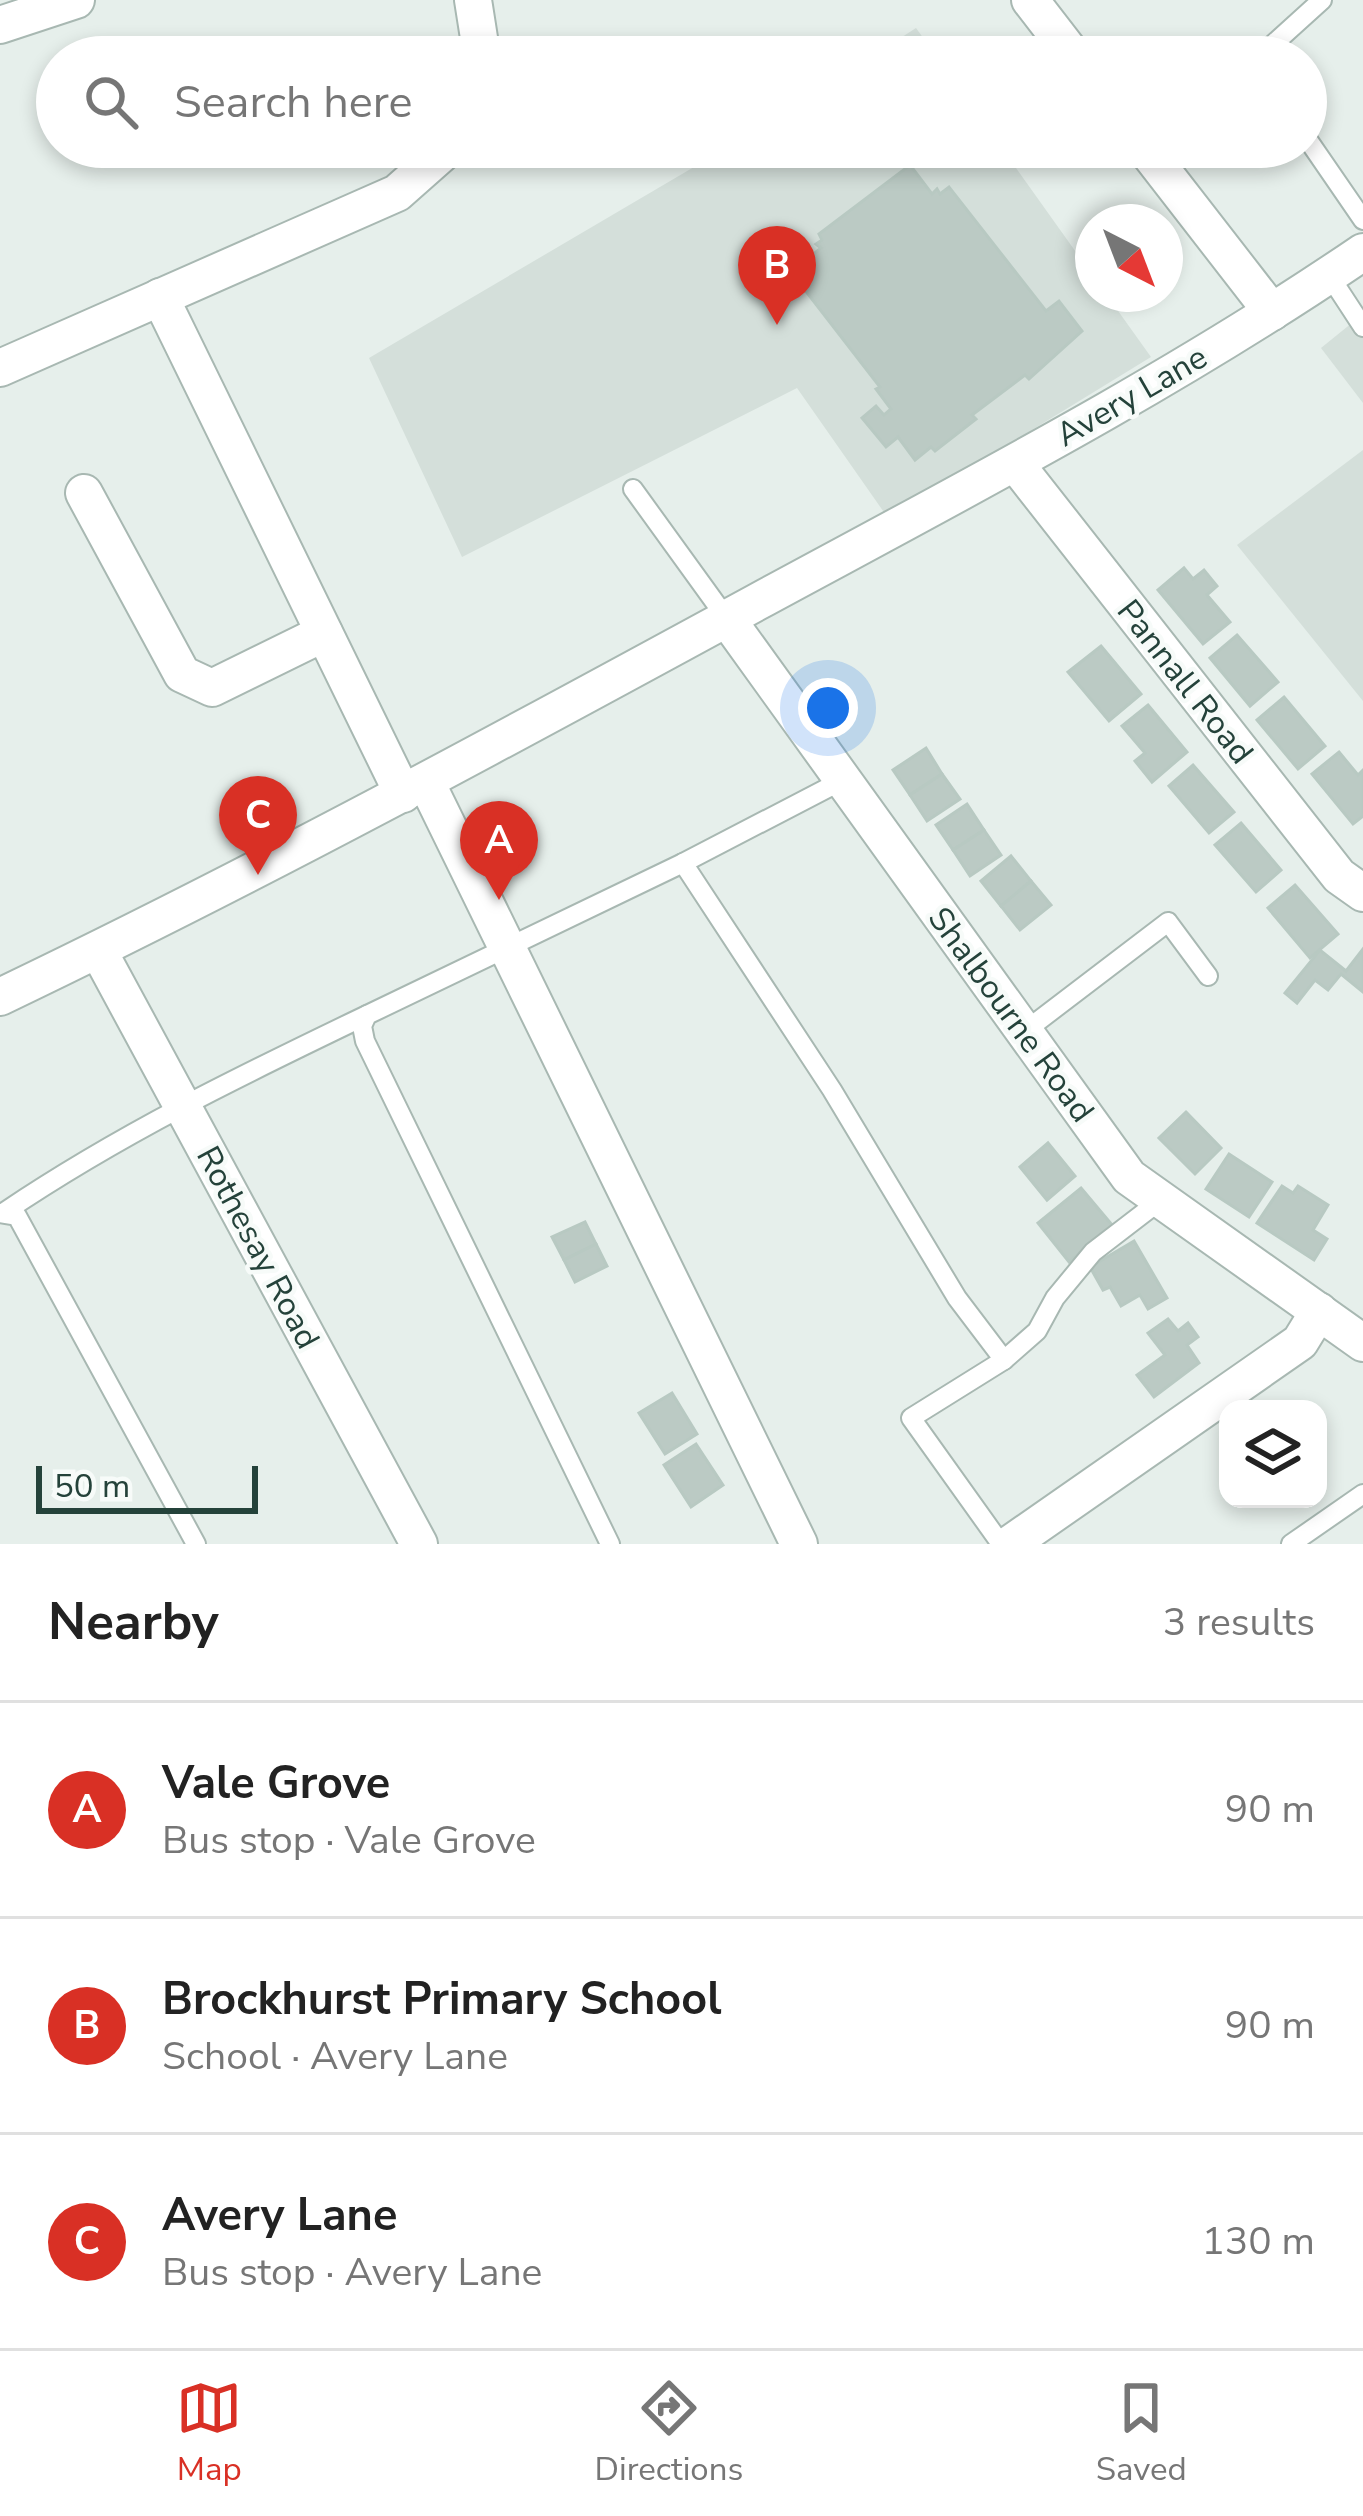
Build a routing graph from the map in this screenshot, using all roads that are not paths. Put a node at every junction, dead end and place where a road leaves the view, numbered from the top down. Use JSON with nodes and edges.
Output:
{"nodes":[{"id":1,"x":76,"y":0,"type":"edge"},
{"id":2,"x":473,"y":0,"type":"edge"},
{"id":3,"x":1030,"y":0,"type":"edge"},
{"id":4,"x":1322,"y":0,"type":"edge"},
{"id":5,"x":0,"y":25,"type":"edge"},
{"id":6,"x":479,"y":36,"type":"edge"},
{"id":7,"x":1058,"y":36,"type":"edge"},
{"id":8,"x":1282,"y":36,"type":"edge"},
{"id":9,"x":425,"y":168,"type":"edge"},
{"id":10,"x":1160,"y":168,"type":"edge"},
{"id":11,"x":1327,"y":168,"type":"edge"},
{"id":12,"x":1363,"y":220,"type":"edge"},
{"id":13,"x":1363,"y":252,"type":"edge"},
{"id":14,"x":1329,"y":275,"type":"junction"},
{"id":15,"x":160,"y":297,"type":"junction"},
{"id":16,"x":1272,"y":312,"type":"junction"},
{"id":17,"x":1363,"y":327,"type":"edge"},
{"id":18,"x":0,"y":368,"type":"edge"},
{"id":19,"x":1015,"y":463,"type":"junction"},
{"id":20,"x":633,"y":489,"type":"dead end"},
{"id":21,"x":84,"y":493,"type":"dead end"},
{"id":22,"x":727,"y":619,"type":"junction"},
{"id":23,"x":324,"y":632,"type":"junction"},
{"id":24,"x":843,"y":780,"type":"junction"},
{"id":25,"x":414,"y":788,"type":"junction"},
{"id":26,"x":682,"y":863,"type":"junction"},
{"id":27,"x":1363,"y":893,"type":"edge"},
{"id":28,"x":506,"y":946,"type":"junction"},
{"id":29,"x":98,"y":950,"type":"junction"},
{"id":30,"x":1208,"y":976,"type":"dead end"},
{"id":31,"x":0,"y":998,"type":"edge"},
{"id":32,"x":367,"y":1015,"type":"junction"},
{"id":33,"x":1025,"y":1031,"type":"junction"},
{"id":34,"x":182,"y":1103,"type":"junction"},
{"id":35,"x":1162,"y":1199,"type":"junction"},
{"id":36,"x":2,"y":1213,"type":"edge"},
{"id":37,"x":1319,"y":1311,"type":"junction"},
{"id":38,"x":1363,"y":1343,"type":"edge"},
{"id":39,"x":1004,"y":1360,"type":"junction"},
{"id":40,"x":1363,"y":1494,"type":"edge"},
{"id":41,"x":196,"y":1544,"type":"edge"},
{"id":42,"x":419,"y":1544,"type":"edge"},
{"id":43,"x":610,"y":1544,"type":"edge"},
{"id":44,"x":799,"y":1544,"type":"edge"},
{"id":45,"x":1000,"y":1544,"type":"edge"},
{"id":46,"x":1010,"y":1544,"type":"edge"},
{"id":47,"x":1291,"y":1544,"type":"edge"}],
"edges":[{"from":1,"to":5,"type":"street"},
{"from":2,"to":6,"type":"street"},
{"from":3,"to":7,"type":"street"},
{"from":4,"to":8,"type":"lane"},
{"from":9,"to":15,"type":"street"},
{"from":10,"to":16,"type":"street"},
{"from":11,"to":12,"type":"lane"},
{"from":13,"to":14,"type":"street","name":"Avery Lane"},
{"from":14,"to":16,"type":"street","name":"Avery Lane"},
{"from":14,"to":17,"type":"lane"},
{"from":15,"to":18,"type":"street"},
{"from":15,"to":23,"type":"street"},
{"from":16,"to":19,"type":"street","name":"Avery Lane"},
{"from":19,"to":22,"type":"street","name":"Avery Lane"},
{"from":19,"to":27,"type":"street","name":"Pannall Road"},
{"from":20,"to":22,"type":"lane"},
{"from":21,"to":23,"type":"street"},
{"from":22,"to":24,"type":"street","name":"Shalbourne Road"},
{"from":22,"to":25,"type":"street","name":"Avery Lane"},
{"from":23,"to":25,"type":"street"},
{"from":24,"to":26,"type":"lane"},
{"from":24,"to":33,"type":"street","name":"Shalbourne Road"},
{"from":25,"to":28,"type":"street"},
{"from":25,"to":29,"type":"street","name":"Avery Lane"},
{"from":26,"to":28,"type":"lane"},
{"from":26,"to":39,"type":"lane"},
{"from":28,"to":32,"type":"lane"},
{"from":28,"to":44,"type":"street"},
{"from":29,"to":31,"type":"street","name":"Avery Lane"},
{"from":29,"to":34,"type":"street","name":"Rothesay Road"},
{"from":30,"to":33,"type":"lane"},
{"from":32,"to":34,"type":"lane"},
{"from":32,"to":43,"type":"lane"},
{"from":33,"to":35,"type":"street","name":"Shalbourne Road"},
{"from":34,"to":36,"type":"lane"},
{"from":34,"to":42,"type":"street","name":"Rothesay Road"},
{"from":35,"to":37,"type":"street","name":"Shalbourne Road"},
{"from":35,"to":39,"type":"lane"},
{"from":36,"to":41,"type":"lane"},
{"from":37,"to":38,"type":"street","name":"Shalbourne Road"},
{"from":37,"to":46,"type":"street"},
{"from":39,"to":45,"type":"lane"},
{"from":40,"to":47,"type":"lane"}]}
